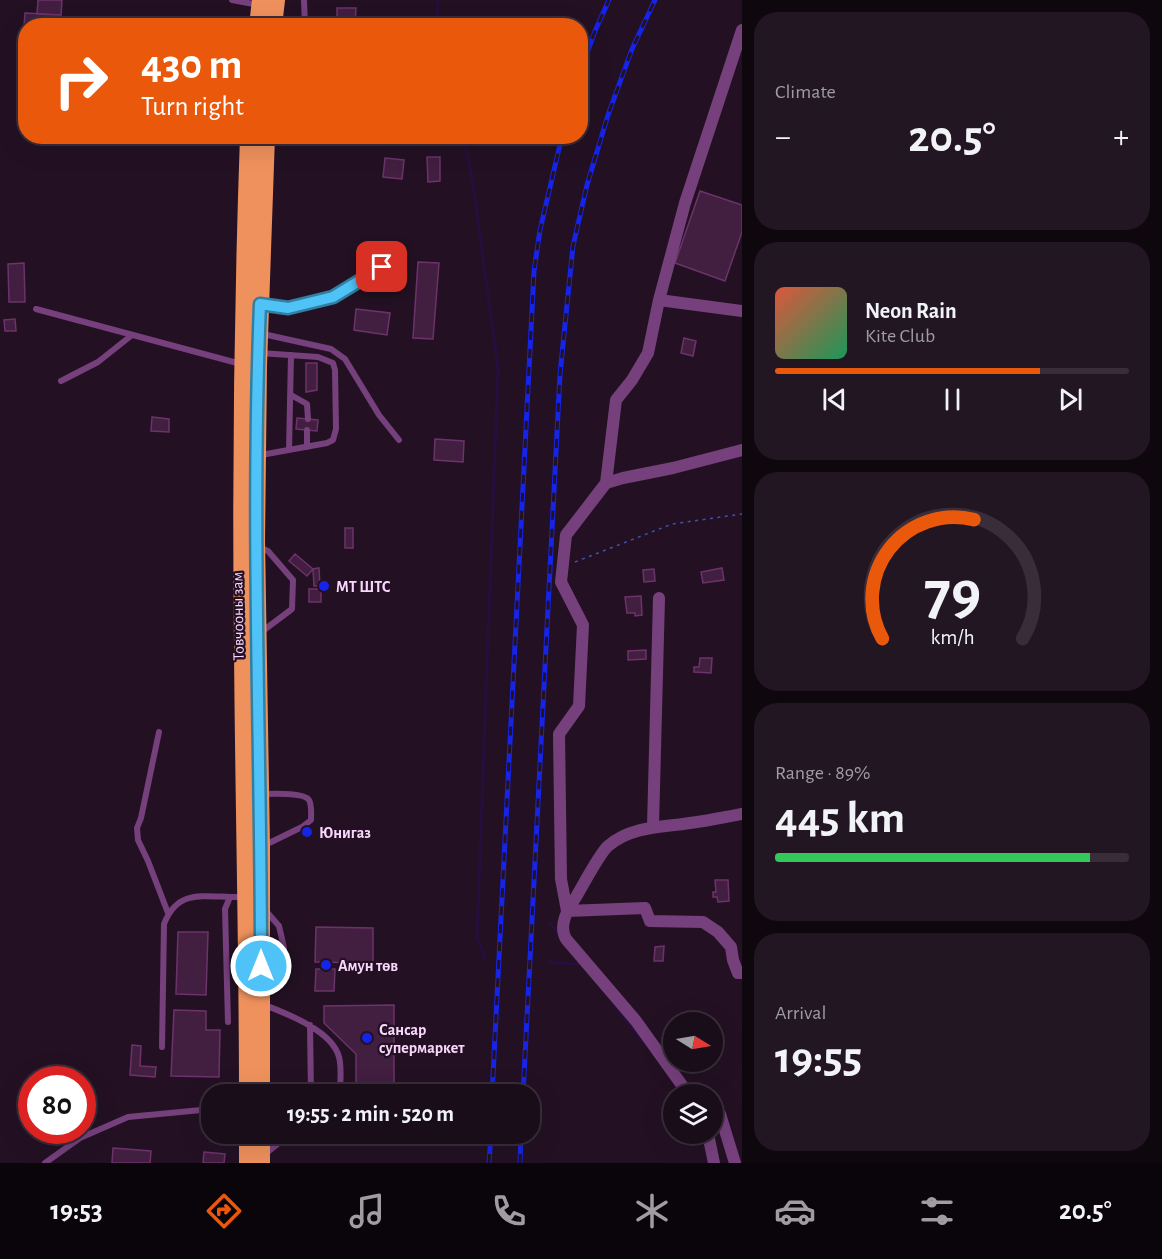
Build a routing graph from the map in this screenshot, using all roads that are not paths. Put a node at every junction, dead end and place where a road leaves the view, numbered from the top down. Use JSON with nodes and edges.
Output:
{"nodes":[{"id":1,"x":232,"y":0,"type":"edge"},
{"id":2,"x":304,"y":0,"type":"edge"},
{"id":3,"x":266,"y":2,"type":"edge"},
{"id":4,"x":261,"y":18,"type":"edge"},
{"id":5,"x":271,"y":18,"type":"edge"},
{"id":6,"x":305,"y":18,"type":"edge"},
{"id":7,"x":742,"y":30,"type":"edge"},
{"id":8,"x":249,"y":144,"type":"edge"},
{"id":9,"x":267,"y":144,"type":"edge"},
{"id":10,"x":382,"y":267,"type":"dead end"},
{"id":11,"x":659,"y":300,"type":"junction"},
{"id":12,"x":260,"y":304,"type":"junction"},
{"id":13,"x":36,"y":309,"type":"dead end"},
{"id":14,"x":742,"y":311,"type":"edge"},
{"id":15,"x":259,"y":333,"type":"junction"},
{"id":16,"x":132,"y":335,"type":"junction"},
{"id":17,"x":291,"y":355,"type":"junction"},
{"id":18,"x":251,"y":359,"type":"junction"},
{"id":19,"x":61,"y":381,"type":"dead end"},
{"id":20,"x":291,"y":396,"type":"junction"},
{"id":21,"x":308,"y":419,"type":"dead end"},
{"id":22,"x":307,"y":430,"type":"dead end"},
{"id":23,"x":399,"y":440,"type":"dead end"},
{"id":24,"x":307,"y":447,"type":"junction"},
{"id":25,"x":289,"y":450,"type":"junction"},
{"id":26,"x":742,"y":450,"type":"edge"},
{"id":27,"x":257,"y":456,"type":"junction"},
{"id":28,"x":606,"y":483,"type":"junction"},
{"id":29,"x":256,"y":546,"type":"junction"},
{"id":30,"x":659,"y":597,"type":"dead end"},
{"id":31,"x":256,"y":636,"type":"junction"},
{"id":32,"x":159,"y":732,"type":"dead end"},
{"id":33,"x":261,"y":794,"type":"junction"},
{"id":34,"x":742,"y":814,"type":"edge"},
{"id":35,"x":653,"y":826,"type":"junction"},
{"id":36,"x":261,"y":847,"type":"junction"},
{"id":37,"x":246,"y":900,"type":"junction"},
{"id":38,"x":567,"y":910,"type":"junction"},
{"id":39,"x":168,"y":913,"type":"junction"},
{"id":40,"x":742,"y":973,"type":"edge"},
{"id":41,"x":261,"y":994,"type":"junction"},
{"id":42,"x":228,"y":1022,"type":"dead end"},
{"id":43,"x":310,"y":1025,"type":"junction"},
{"id":44,"x":162,"y":1047,"type":"dead end"},
{"id":45,"x":248,"y":1084,"type":"edge"},
{"id":46,"x":261,"y":1084,"type":"edge"},
{"id":47,"x":311,"y":1084,"type":"edge"},
{"id":48,"x":340,"y":1084,"type":"edge"},
{"id":49,"x":681,"y":1084,"type":"edge"},
{"id":50,"x":201,"y":1110,"type":"edge"},
{"id":51,"x":723,"y":1124,"type":"edge"},
{"id":52,"x":251,"y":1144,"type":"edge"},
{"id":53,"x":260,"y":1144,"type":"edge"},
{"id":54,"x":278,"y":1144,"type":"edge"},
{"id":55,"x":710,"y":1144,"type":"edge"},
{"id":56,"x":257,"y":1161,"type":"edge"},
{"id":57,"x":45,"y":1163,"type":"edge"},
{"id":58,"x":714,"y":1163,"type":"edge"},
{"id":59,"x":735,"y":1163,"type":"edge"}],
"edges":[{"from":1,"to":3,"type":"lane"},
{"from":2,"to":6,"type":"lane"},
{"from":3,"to":4,"type":"highway"},
{"from":3,"to":5,"type":"highway"},
{"from":7,"to":11,"type":"street"},
{"from":8,"to":18,"type":"highway","name":"Товчооны зам"},
{"from":9,"to":12,"type":"highway","name":"Товчооны зам"},
{"from":10,"to":12,"type":"lane"},
{"from":11,"to":14,"type":"street"},
{"from":11,"to":28,"type":"street"},
{"from":12,"to":15,"type":"highway","name":"Товчооны зам"},
{"from":13,"to":16,"type":"lane"},
{"from":15,"to":18,"type":"highway","name":"Товчооны зам"},
{"from":15,"to":23,"type":"lane"},
{"from":16,"to":18,"type":"lane"},
{"from":16,"to":19,"type":"lane"},
{"from":17,"to":18,"type":"lane"},
{"from":17,"to":20,"type":"lane"},
{"from":17,"to":24,"type":"lane"},
{"from":18,"to":27,"type":"highway","name":"Товчооны зам"},
{"from":18,"to":37,"type":"highway","name":"Товчооны зам"},
{"from":20,"to":21,"type":"lane"},
{"from":20,"to":25,"type":"lane"},
{"from":22,"to":24,"type":"lane"},
{"from":24,"to":25,"type":"lane"},
{"from":25,"to":27,"type":"lane"},
{"from":26,"to":28,"type":"street"},
{"from":27,"to":29,"type":"highway","name":"Товчооны зам"},
{"from":28,"to":38,"type":"street"},
{"from":29,"to":31,"type":"highway","name":"Товчооны зам"},
{"from":29,"to":31,"type":"lane"},
{"from":30,"to":35,"type":"street"},
{"from":31,"to":33,"type":"highway","name":"Товчооны зам"},
{"from":32,"to":39,"type":"lane"},
{"from":33,"to":36,"type":"highway","name":"Товчооны зам"},
{"from":33,"to":36,"type":"lane"},
{"from":34,"to":35,"type":"street"},
{"from":35,"to":38,"type":"street"},
{"from":36,"to":37,"type":"highway","name":"Товчооны зам"},
{"from":37,"to":39,"type":"lane"},
{"from":37,"to":41,"type":"highway","name":"Товчооны зам"},
{"from":37,"to":42,"type":"lane"},
{"from":37,"to":45,"type":"highway","name":"Товчооны зам"},
{"from":38,"to":40,"type":"street"},
{"from":38,"to":49,"type":"street"},
{"from":39,"to":44,"type":"lane"},
{"from":41,"to":43,"type":"lane"},
{"from":41,"to":46,"type":"highway","name":"Товчооны зам"},
{"from":43,"to":47,"type":"lane"},
{"from":43,"to":48,"type":"lane"},
{"from":50,"to":57,"type":"lane"},
{"from":51,"to":59,"type":"street"},
{"from":52,"to":56,"type":"highway"},
{"from":53,"to":56,"type":"highway"},
{"from":54,"to":56,"type":"lane"},
{"from":55,"to":58,"type":"street"}]}
